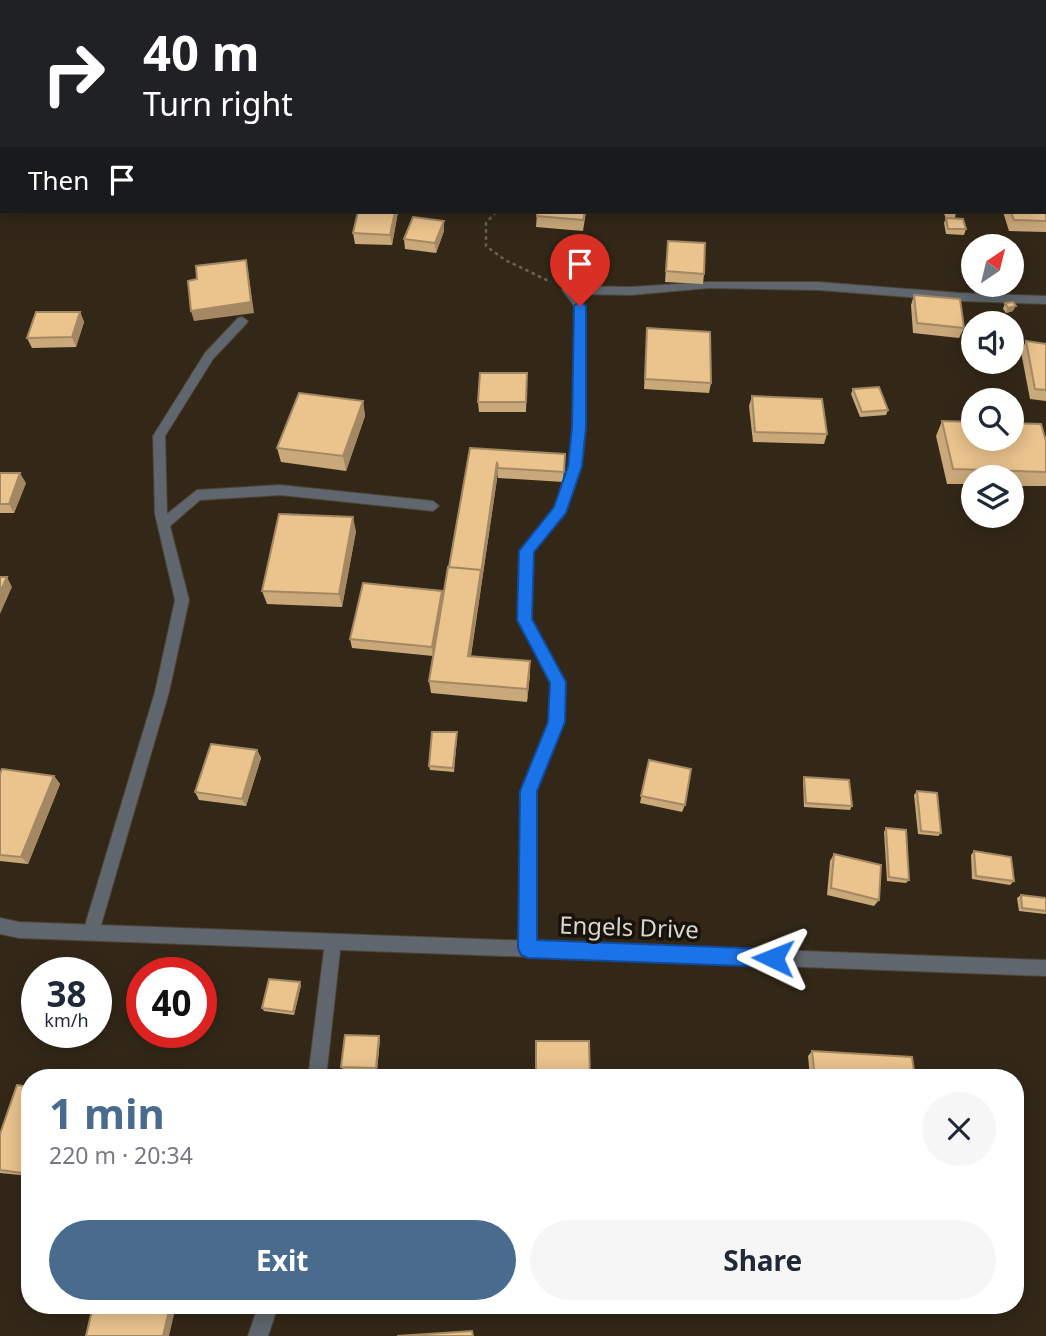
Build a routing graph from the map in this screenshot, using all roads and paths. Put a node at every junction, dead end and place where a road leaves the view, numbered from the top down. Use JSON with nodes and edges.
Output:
{"nodes":[{"id":1,"x":494,"y":214,"type":"edge"},
{"id":2,"x":567,"y":290,"type":"junction"},
{"id":3,"x":1046,"y":300,"type":"edge"},
{"id":4,"x":242,"y":321,"type":"edge"},
{"id":5,"x":433,"y":506,"type":"dead end"},
{"id":6,"x":164,"y":524,"type":"junction"},
{"id":7,"x":0,"y":926,"type":"edge"},
{"id":8,"x":91,"y":932,"type":"junction"},
{"id":9,"x":333,"y":942,"type":"junction"},
{"id":10,"x":528,"y":948,"type":"junction"},
{"id":11,"x":1046,"y":968,"type":"edge"},
{"id":12,"x":318,"y":1069,"type":"edge"},
{"id":13,"x":265,"y":1314,"type":"edge"},
{"id":14,"x":258,"y":1336,"type":"edge"}],
"edges":[{"from":1,"to":2,"type":"path"},
{"from":2,"to":3,"type":"street"},
{"from":2,"to":10,"type":"street"},
{"from":4,"to":6,"type":"street"},
{"from":5,"to":6,"type":"street"},
{"from":6,"to":8,"type":"street"},
{"from":7,"to":8,"type":"street","name":"Engels Drive"},
{"from":8,"to":9,"type":"street","name":"Engels Drive"},
{"from":9,"to":10,"type":"street","name":"Engels Drive"},
{"from":9,"to":12,"type":"street"},
{"from":10,"to":11,"type":"street","name":"Engels Drive"},
{"from":13,"to":14,"type":"street"}]}
